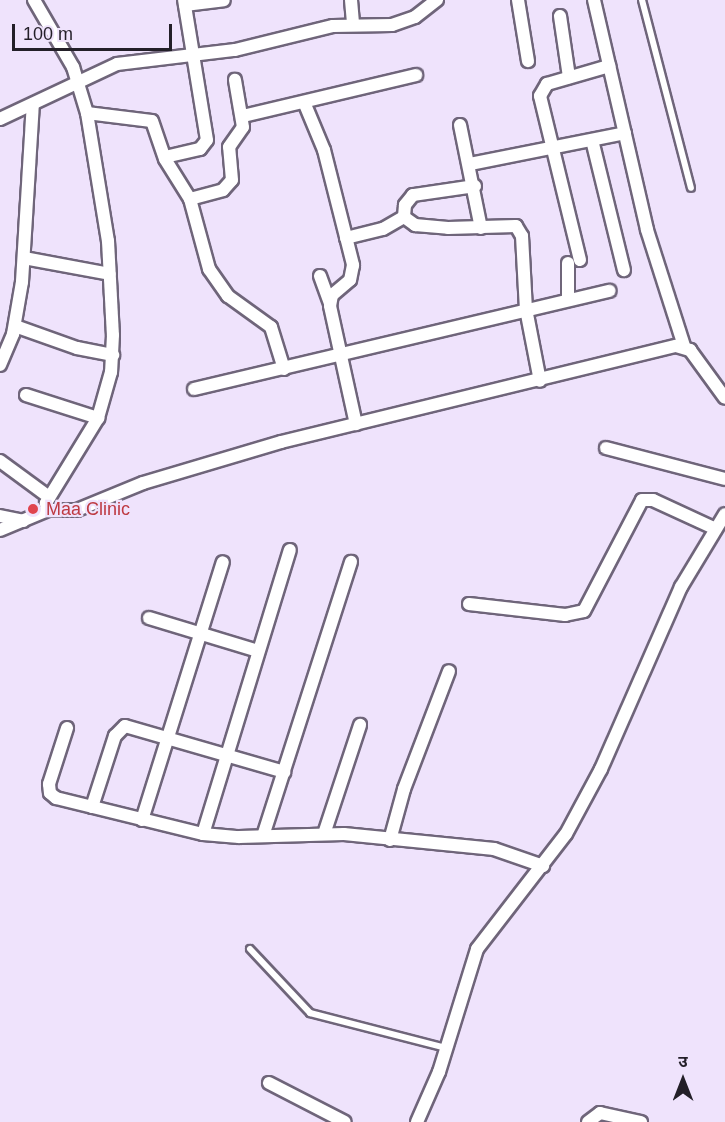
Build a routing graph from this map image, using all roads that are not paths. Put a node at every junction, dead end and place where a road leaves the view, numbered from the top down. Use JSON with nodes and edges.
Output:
{"nodes":[{"id":1,"x":34,"y":0,"type":"edge"},
{"id":2,"x":224,"y":0,"type":"edge"},
{"id":3,"x":351,"y":0,"type":"edge"},
{"id":4,"x":437,"y":0,"type":"edge"},
{"id":5,"x":518,"y":0,"type":"edge"},
{"id":6,"x":594,"y":0,"type":"edge"},
{"id":7,"x":642,"y":0,"type":"edge"},
{"id":8,"x":184,"y":3,"type":"edge"},
{"id":9,"x":560,"y":16,"type":"dead end"},
{"id":10,"x":353,"y":25,"type":"junction"},
{"id":11,"x":192,"y":55,"type":"junction"},
{"id":12,"x":528,"y":61,"type":"dead end"},
{"id":13,"x":609,"y":66,"type":"junction"},
{"id":14,"x":416,"y":75,"type":"dead end"},
{"id":15,"x":569,"y":77,"type":"junction"},
{"id":16,"x":235,"y":80,"type":"dead end"},
{"id":17,"x":79,"y":81,"type":"junction"},
{"id":18,"x":304,"y":102,"type":"junction"},
{"id":19,"x":33,"y":104,"type":"junction"},
{"id":20,"x":87,"y":113,"type":"junction"},
{"id":21,"x":243,"y":116,"type":"junction"},
{"id":22,"x":0,"y":119,"type":"edge"},
{"id":23,"x":460,"y":125,"type":"dead end"},
{"id":24,"x":625,"y":133,"type":"junction"},
{"id":25,"x":592,"y":140,"type":"junction"},
{"id":26,"x":555,"y":147,"type":"junction"},
{"id":27,"x":165,"y":157,"type":"junction"},
{"id":28,"x":470,"y":164,"type":"junction"},
{"id":29,"x":475,"y":186,"type":"junction"},
{"id":30,"x":692,"y":188,"type":"dead end"},
{"id":31,"x":190,"y":199,"type":"junction"},
{"id":32,"x":404,"y":217,"type":"junction"},
{"id":33,"x":481,"y":228,"type":"junction"},
{"id":34,"x":346,"y":238,"type":"junction"},
{"id":35,"x":24,"y":258,"type":"junction"},
{"id":36,"x":624,"y":270,"type":"dead end"},
{"id":37,"x":110,"y":274,"type":"junction"},
{"id":38,"x":320,"y":276,"type":"dead end"},
{"id":39,"x":609,"y":291,"type":"dead end"},
{"id":40,"x":568,"y":300,"type":"junction"},
{"id":41,"x":330,"y":303,"type":"junction"},
{"id":42,"x":526,"y":309,"type":"junction"},
{"id":43,"x":15,"y":326,"type":"junction"},
{"id":44,"x":684,"y":346,"type":"junction"},
{"id":45,"x":340,"y":354,"type":"junction"},
{"id":46,"x":113,"y":355,"type":"junction"},
{"id":47,"x":0,"y":365,"type":"edge"},
{"id":48,"x":284,"y":369,"type":"junction"},
{"id":49,"x":540,"y":381,"type":"junction"},
{"id":50,"x":194,"y":389,"type":"dead end"},
{"id":51,"x":26,"y":395,"type":"dead end"},
{"id":52,"x":725,"y":398,"type":"edge"},
{"id":53,"x":98,"y":418,"type":"junction"},
{"id":54,"x":356,"y":424,"type":"junction"},
{"id":55,"x":606,"y":448,"type":"dead end"},
{"id":56,"x":0,"y":461,"type":"edge"},
{"id":57,"x":725,"y":479,"type":"edge"},
{"id":58,"x":49,"y":497,"type":"junction"},
{"id":59,"x":48,"y":510,"type":"junction"},
{"id":60,"x":725,"y":514,"type":"edge"},
{"id":61,"x":0,"y":516,"type":"edge"},
{"id":62,"x":23,"y":521,"type":"junction"},
{"id":63,"x":0,"y":530,"type":"edge"},
{"id":64,"x":716,"y":530,"type":"junction"},
{"id":65,"x":290,"y":550,"type":"dead end"},
{"id":66,"x":223,"y":562,"type":"dead end"},
{"id":67,"x":351,"y":562,"type":"dead end"},
{"id":68,"x":469,"y":604,"type":"dead end"},
{"id":69,"x":149,"y":618,"type":"dead end"},
{"id":70,"x":200,"y":633,"type":"junction"},
{"id":71,"x":258,"y":651,"type":"junction"},
{"id":72,"x":449,"y":671,"type":"dead end"},
{"id":73,"x":360,"y":725,"type":"dead end"},
{"id":74,"x":67,"y":728,"type":"dead end"},
{"id":75,"x":167,"y":738,"type":"junction"},
{"id":76,"x":226,"y":754,"type":"junction"},
{"id":77,"x":284,"y":772,"type":"junction"},
{"id":78,"x":92,"y":807,"type":"junction"},
{"id":79,"x":141,"y":820,"type":"junction"},
{"id":80,"x":203,"y":834,"type":"junction"},
{"id":81,"x":324,"y":834,"type":"junction"},
{"id":82,"x":263,"y":836,"type":"junction"},
{"id":83,"x":390,"y":840,"type":"junction"},
{"id":84,"x":543,"y":866,"type":"junction"},
{"id":85,"x":250,"y":949,"type":"dead end"},
{"id":86,"x":446,"y":1048,"type":"junction"},
{"id":87,"x":269,"y":1083,"type":"dead end"},
{"id":88,"x":345,"y":1122,"type":"edge"},
{"id":89,"x":417,"y":1122,"type":"edge"},
{"id":90,"x":588,"y":1122,"type":"edge"},
{"id":91,"x":641,"y":1122,"type":"edge"}],
"edges":[{"from":1,"to":17,"type":"street"},
{"from":2,"to":8,"type":"street"},
{"from":3,"to":10,"type":"street"},
{"from":4,"to":10,"type":"street"},
{"from":5,"to":12,"type":"street"},
{"from":6,"to":13,"type":"street"},
{"from":7,"to":30,"type":"lane"},
{"from":8,"to":11,"type":"street"},
{"from":9,"to":15,"type":"street"},
{"from":10,"to":11,"type":"street"},
{"from":11,"to":17,"type":"street"},
{"from":11,"to":27,"type":"street"},
{"from":13,"to":15,"type":"street"},
{"from":13,"to":24,"type":"street"},
{"from":14,"to":18,"type":"street"},
{"from":15,"to":26,"type":"street"},
{"from":16,"to":21,"type":"street"},
{"from":17,"to":19,"type":"street"},
{"from":17,"to":20,"type":"street"},
{"from":18,"to":21,"type":"street"},
{"from":18,"to":34,"type":"street"},
{"from":19,"to":22,"type":"street"},
{"from":19,"to":35,"type":"street"},
{"from":20,"to":27,"type":"street"},
{"from":20,"to":37,"type":"street"},
{"from":21,"to":31,"type":"street"},
{"from":23,"to":28,"type":"street"},
{"from":24,"to":25,"type":"street"},
{"from":24,"to":44,"type":"street"},
{"from":25,"to":26,"type":"street"},
{"from":25,"to":36,"type":"street"},
{"from":26,"to":28,"type":"street"},
{"from":26,"to":40,"type":"street"},
{"from":27,"to":31,"type":"street"},
{"from":28,"to":29,"type":"street"},
{"from":29,"to":32,"type":"street"},
{"from":29,"to":33,"type":"street"},
{"from":31,"to":48,"type":"street"},
{"from":32,"to":33,"type":"street"},
{"from":32,"to":34,"type":"street"},
{"from":33,"to":42,"type":"street"},
{"from":34,"to":41,"type":"street"},
{"from":35,"to":37,"type":"street"},
{"from":35,"to":43,"type":"street"},
{"from":37,"to":46,"type":"street"},
{"from":38,"to":41,"type":"street"},
{"from":39,"to":40,"type":"street"},
{"from":40,"to":42,"type":"street"},
{"from":41,"to":45,"type":"street"},
{"from":42,"to":45,"type":"street"},
{"from":42,"to":49,"type":"street"},
{"from":43,"to":46,"type":"street"},
{"from":43,"to":47,"type":"street"},
{"from":44,"to":49,"type":"street"},
{"from":44,"to":52,"type":"street"},
{"from":45,"to":48,"type":"street"},
{"from":45,"to":54,"type":"street"},
{"from":46,"to":53,"type":"street"},
{"from":48,"to":50,"type":"street"},
{"from":49,"to":54,"type":"street"},
{"from":51,"to":53,"type":"street"},
{"from":53,"to":58,"type":"street"},
{"from":54,"to":59,"type":"street"},
{"from":55,"to":57,"type":"street"},
{"from":56,"to":58,"type":"street"},
{"from":58,"to":59,"type":"street"},
{"from":59,"to":62,"type":"street"},
{"from":60,"to":64,"type":"street"},
{"from":61,"to":62,"type":"street"},
{"from":62,"to":63,"type":"street"},
{"from":64,"to":68,"type":"street"},
{"from":64,"to":84,"type":"street"},
{"from":65,"to":71,"type":"street"},
{"from":66,"to":70,"type":"street"},
{"from":67,"to":77,"type":"street"},
{"from":69,"to":70,"type":"street"},
{"from":70,"to":71,"type":"street"},
{"from":70,"to":75,"type":"street"},
{"from":71,"to":76,"type":"street"},
{"from":72,"to":83,"type":"street"},
{"from":73,"to":81,"type":"street"},
{"from":74,"to":78,"type":"street"},
{"from":75,"to":76,"type":"street"},
{"from":75,"to":78,"type":"street"},
{"from":75,"to":79,"type":"street"},
{"from":76,"to":77,"type":"street"},
{"from":76,"to":80,"type":"street"},
{"from":77,"to":82,"type":"street"},
{"from":78,"to":79,"type":"street"},
{"from":79,"to":80,"type":"street"},
{"from":80,"to":82,"type":"street"},
{"from":81,"to":82,"type":"street"},
{"from":81,"to":83,"type":"street"},
{"from":83,"to":84,"type":"street"},
{"from":84,"to":86,"type":"street"},
{"from":85,"to":86,"type":"lane"},
{"from":86,"to":89,"type":"street"},
{"from":87,"to":88,"type":"street"},
{"from":90,"to":91,"type":"street"}]}
